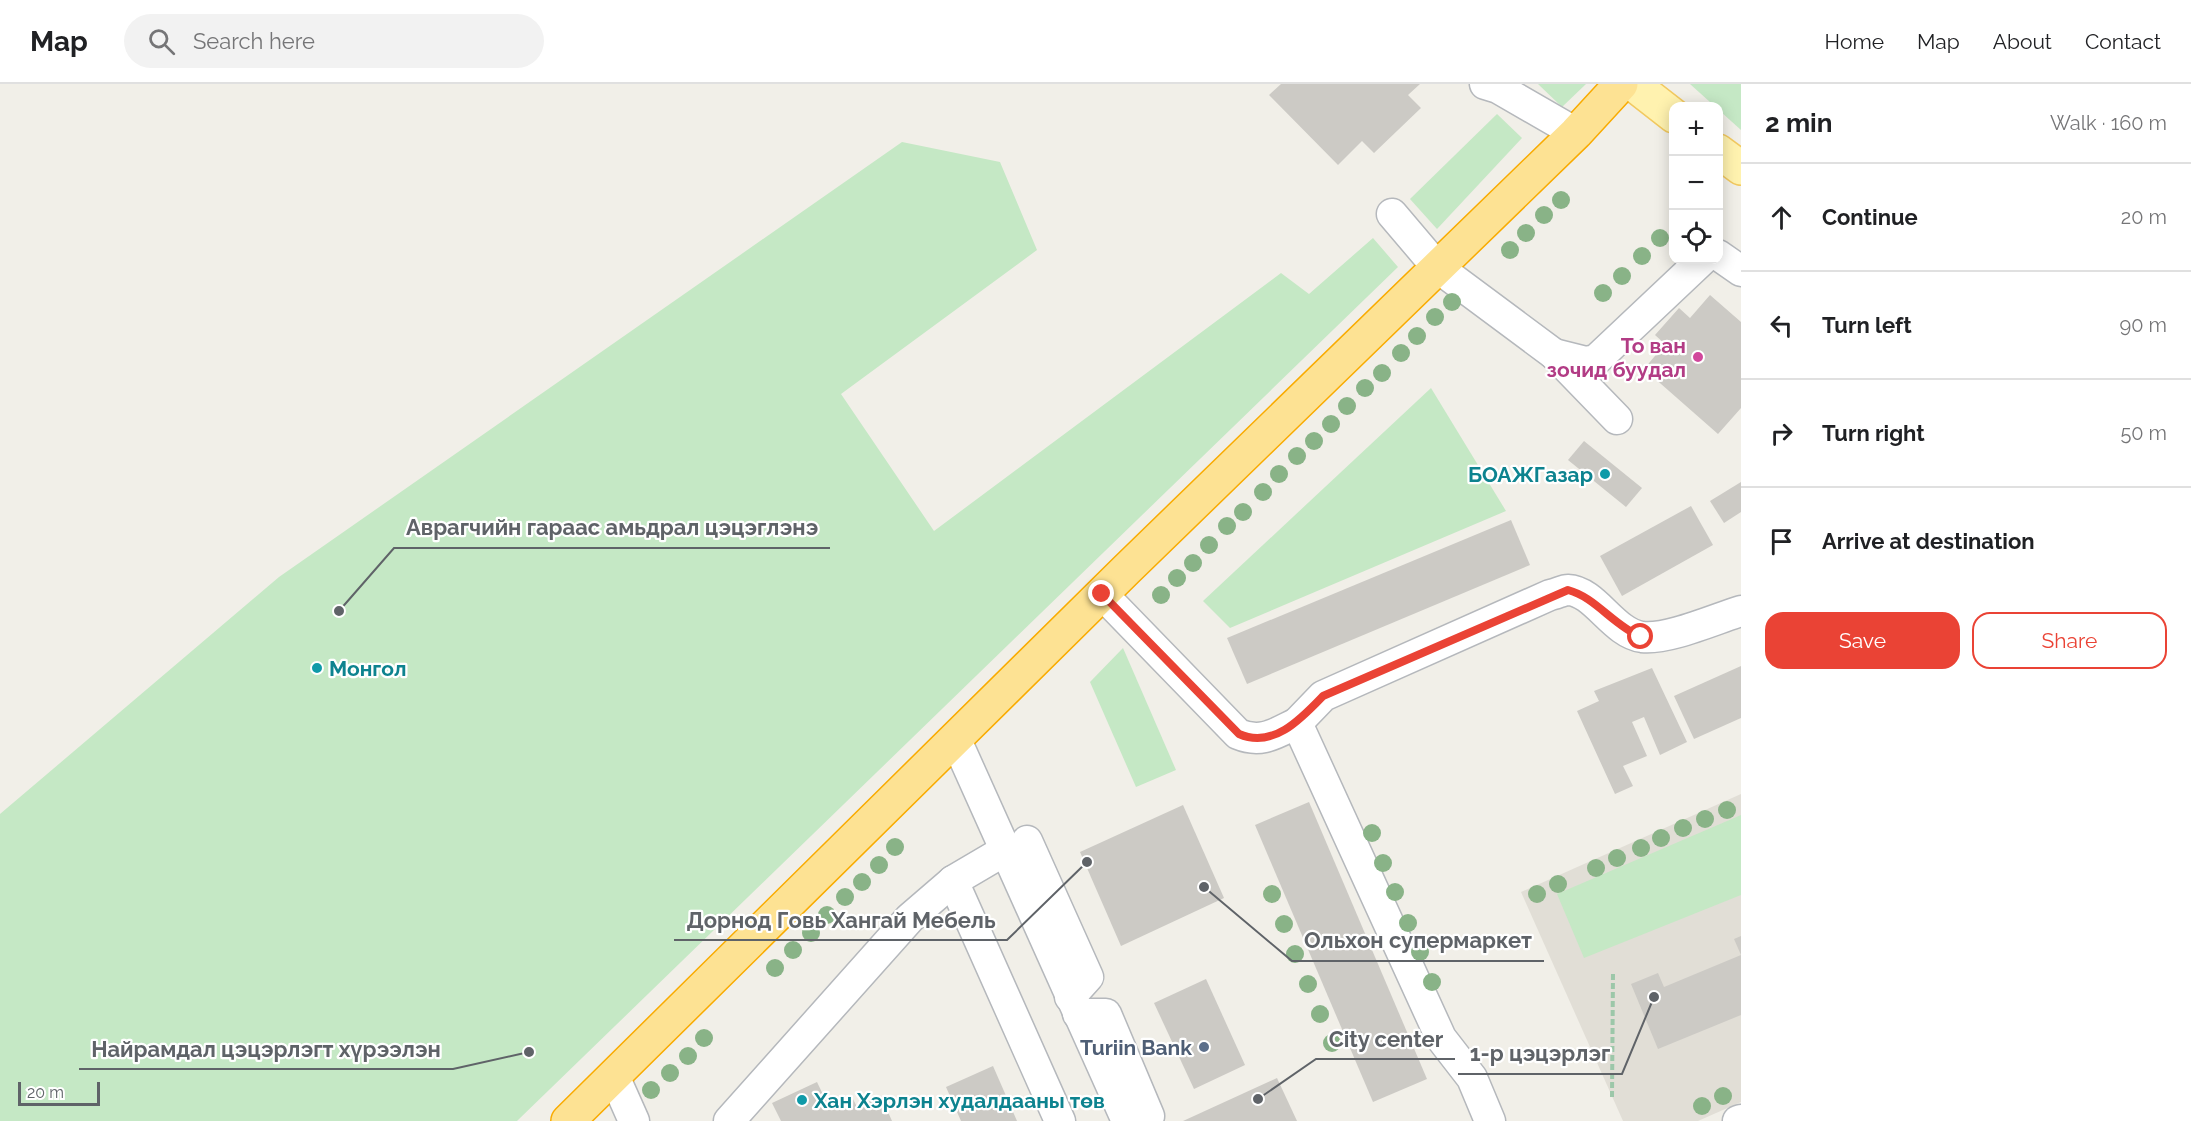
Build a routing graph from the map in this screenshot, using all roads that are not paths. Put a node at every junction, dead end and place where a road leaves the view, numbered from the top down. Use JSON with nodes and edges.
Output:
{"nodes":[{"id":1,"x":1485,"y":84,"type":"edge"},
{"id":2,"x":1621,"y":84,"type":"edge"},
{"id":3,"x":1633,"y":84,"type":"edge"},
{"id":4,"x":1669,"y":112,"type":"edge"},
{"id":5,"x":1576,"y":133,"type":"junction"},
{"id":6,"x":1723,"y":154,"type":"edge"},
{"id":7,"x":1741,"y":168,"type":"edge"},
{"id":8,"x":1392,"y":214,"type":"dead end"},
{"id":9,"x":1723,"y":258,"type":"edge"},
{"id":10,"x":1698,"y":264,"type":"edge"},
{"id":11,"x":1437,"y":267,"type":"junction"},
{"id":12,"x":1741,"y":271,"type":"edge"},
{"id":13,"x":1554,"y":354,"type":"junction"},
{"id":14,"x":1617,"y":419,"type":"dead end"},
{"id":15,"x":1102,"y":594,"type":"junction"},
{"id":16,"x":1741,"y":611,"type":"edge"},
{"id":17,"x":1298,"y":723,"type":"junction"},
{"id":18,"x":956,"y":740,"type":"junction"},
{"id":19,"x":1015,"y":846,"type":"junction"},
{"id":20,"x":953,"y":881,"type":"junction"},
{"id":21,"x":614,"y":1076,"type":"junction"},
{"id":22,"x":1141,"y":1120,"type":"edge"},
{"id":23,"x":568,"y":1121,"type":"edge"},
{"id":24,"x":634,"y":1121,"type":"edge"},
{"id":25,"x":729,"y":1121,"type":"edge"},
{"id":26,"x":1060,"y":1121,"type":"edge"},
{"id":27,"x":1490,"y":1121,"type":"edge"}],
"edges":[{"from":1,"to":5,"type":"street"},
{"from":2,"to":5,"type":"highway"},
{"from":3,"to":4,"type":"main road"},
{"from":5,"to":11,"type":"highway"},
{"from":6,"to":7,"type":"main road"},
{"from":8,"to":11,"type":"street"},
{"from":9,"to":12,"type":"street"},
{"from":10,"to":13,"type":"street"},
{"from":11,"to":13,"type":"street"},
{"from":11,"to":15,"type":"highway"},
{"from":13,"to":14,"type":"street"},
{"from":15,"to":17,"type":"street"},
{"from":15,"to":18,"type":"highway"},
{"from":16,"to":17,"type":"street"},
{"from":17,"to":27,"type":"street"},
{"from":18,"to":19,"type":"street"},
{"from":18,"to":21,"type":"highway"},
{"from":19,"to":20,"type":"street"},
{"from":19,"to":22,"type":"street"},
{"from":20,"to":25,"type":"street"},
{"from":20,"to":26,"type":"street"},
{"from":21,"to":23,"type":"highway"},
{"from":21,"to":24,"type":"street"}]}
